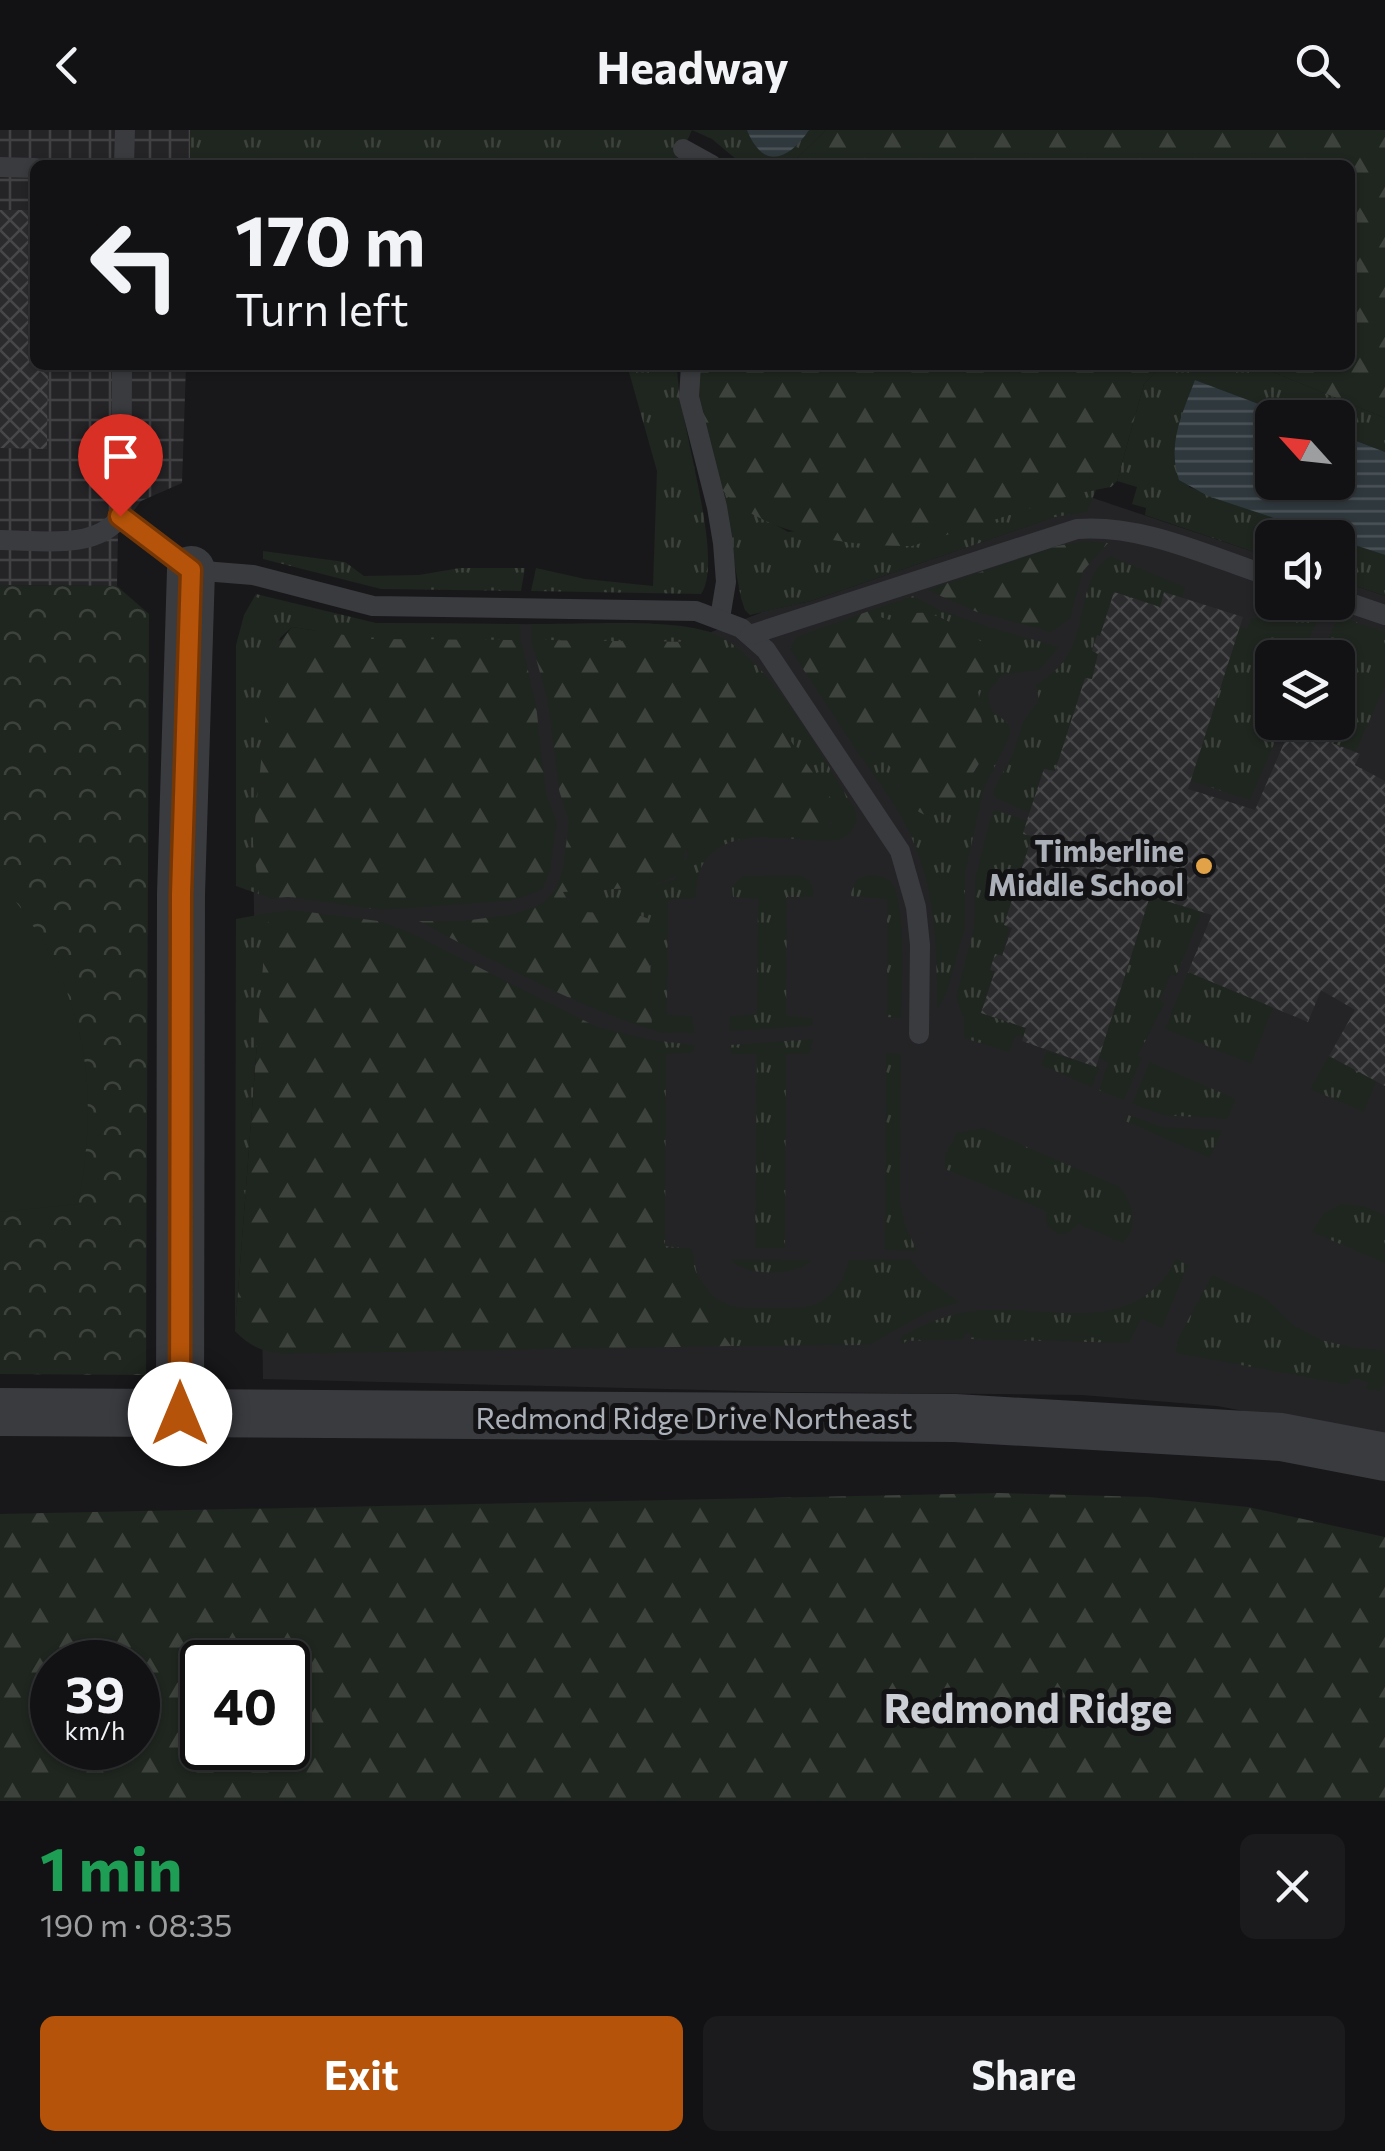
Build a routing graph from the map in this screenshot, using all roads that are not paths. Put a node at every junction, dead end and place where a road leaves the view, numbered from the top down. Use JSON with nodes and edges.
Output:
{"nodes":[{"id":1,"x":125,"y":130,"type":"edge"},
{"id":2,"x":683,"y":149,"type":"dead end"},
{"id":3,"x":124,"y":160,"type":"edge"},
{"id":4,"x":703,"y":160,"type":"edge"},
{"id":5,"x":0,"y":167,"type":"edge"},
{"id":6,"x":30,"y":168,"type":"edge"},
{"id":7,"x":122,"y":370,"type":"edge"},
{"id":8,"x":691,"y":370,"type":"edge"},
{"id":9,"x":120,"y":516,"type":"junction"},
{"id":10,"x":0,"y":540,"type":"edge"},
{"id":11,"x":191,"y":570,"type":"junction"},
{"id":12,"x":1255,"y":572,"type":"edge"},
{"id":13,"x":1355,"y":605,"type":"edge"},
{"id":14,"x":1385,"y":615,"type":"edge"},
{"id":15,"x":720,"y":618,"type":"junction"},
{"id":16,"x":750,"y":635,"type":"junction"},
{"id":17,"x":919,"y":1034,"type":"dead end"},
{"id":18,"x":0,"y":1412,"type":"edge"},
{"id":19,"x":180,"y":1414,"type":"junction"},
{"id":20,"x":1385,"y":1458,"type":"edge"}],
"edges":[{"from":1,"to":3,"type":"lane"},
{"from":2,"to":4,"type":"lane"},
{"from":5,"to":6,"type":"lane"},
{"from":7,"to":9,"type":"lane"},
{"from":8,"to":15,"type":"lane"},
{"from":9,"to":10,"type":"lane"},
{"from":9,"to":11,"type":"lane"},
{"from":11,"to":15,"type":"lane"},
{"from":11,"to":19,"type":"street"},
{"from":12,"to":16,"type":"lane"},
{"from":13,"to":14,"type":"lane"},
{"from":15,"to":16,"type":"lane"},
{"from":16,"to":17,"type":"lane"},
{"from":18,"to":19,"type":"street","name":"Redmond Ridge Drive Northeast"},
{"from":19,"to":20,"type":"street","name":"Redmond Ridge Drive Northeast"}]}
